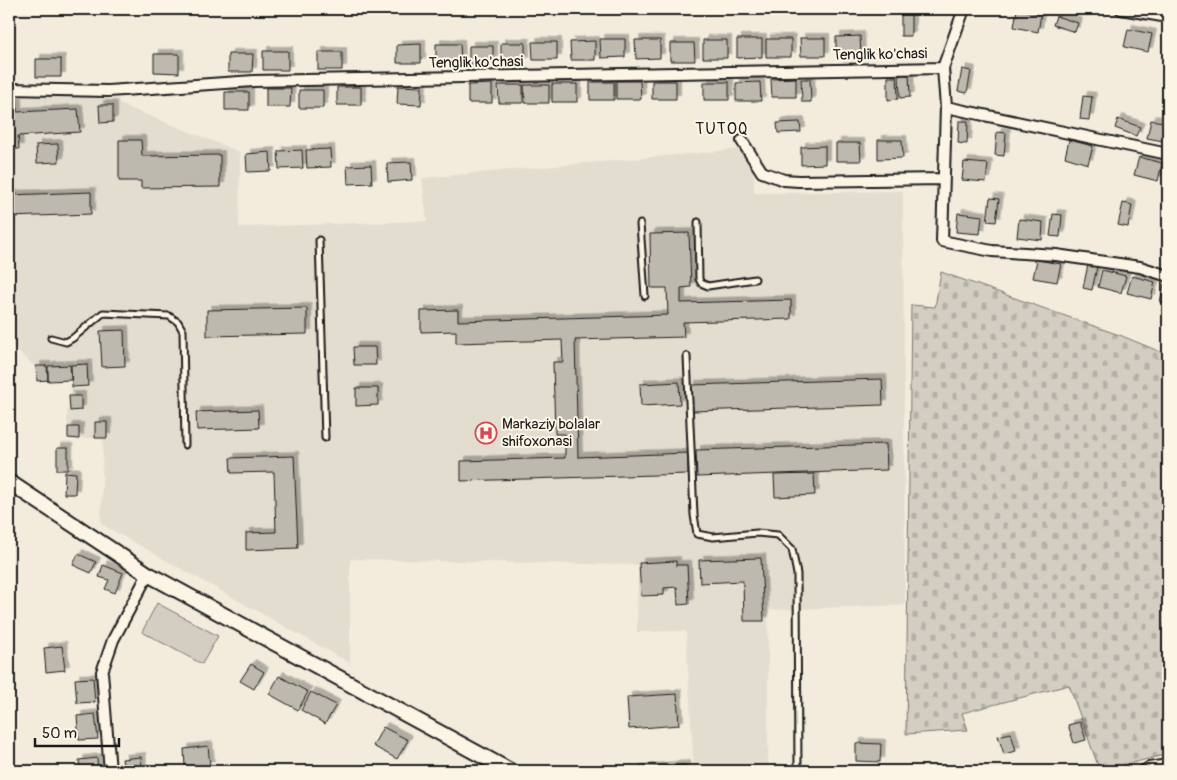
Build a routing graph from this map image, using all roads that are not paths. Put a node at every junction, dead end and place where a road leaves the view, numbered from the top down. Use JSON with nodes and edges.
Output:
{"nodes":[{"id":1,"x":964,"y":9,"type":"edge"},
{"id":2,"x":1121,"y":9,"type":"edge"},
{"id":3,"x":1168,"y":17,"type":"edge"},
{"id":4,"x":943,"y":68,"type":"junction"},
{"id":5,"x":9,"y":89,"type":"edge"},
{"id":6,"x":946,"y":107,"type":"junction"},
{"id":7,"x":742,"y":141,"type":"dead end"},
{"id":8,"x":1168,"y":154,"type":"edge"},
{"id":9,"x":944,"y":179,"type":"junction"},
{"id":10,"x":698,"y":222,"type":"dead end"},
{"id":11,"x":640,"y":224,"type":"dead end"},
{"id":12,"x":319,"y":240,"type":"dead end"},
{"id":13,"x":1168,"y":276,"type":"edge"},
{"id":14,"x":755,"y":280,"type":"dead end"},
{"id":15,"x":645,"y":296,"type":"dead end"},
{"id":16,"x":51,"y":338,"type":"dead end"},
{"id":17,"x":687,"y":356,"type":"dead end"},
{"id":18,"x":326,"y":438,"type":"dead end"},
{"id":19,"x":185,"y":446,"type":"dead end"},
{"id":20,"x":9,"y":482,"type":"edge"},
{"id":21,"x":148,"y":574,"type":"junction"},
{"id":22,"x":1168,"y":765,"type":"edge"},
{"id":23,"x":110,"y":771,"type":"edge"},
{"id":24,"x":510,"y":771,"type":"edge"},
{"id":25,"x":798,"y":771,"type":"edge"},
{"id":26,"x":1144,"y":771,"type":"edge"}],
"edges":[{"from":1,"to":4,"type":"street"},
{"from":2,"to":3,"type":"street"},
{"from":4,"to":5,"type":"street","name":"Tenglik ko'chasi"},
{"from":4,"to":6,"type":"street"},
{"from":6,"to":8,"type":"street"},
{"from":6,"to":9,"type":"street"},
{"from":7,"to":9,"type":"street"},
{"from":9,"to":13,"type":"street"},
{"from":10,"to":14,"type":"lane"},
{"from":11,"to":15,"type":"lane"},
{"from":12,"to":18,"type":"lane"},
{"from":16,"to":19,"type":"lane"},
{"from":17,"to":25,"type":"lane"},
{"from":20,"to":21,"type":"street"},
{"from":21,"to":23,"type":"street"},
{"from":21,"to":24,"type":"street"},
{"from":22,"to":26,"type":"street"}]}
